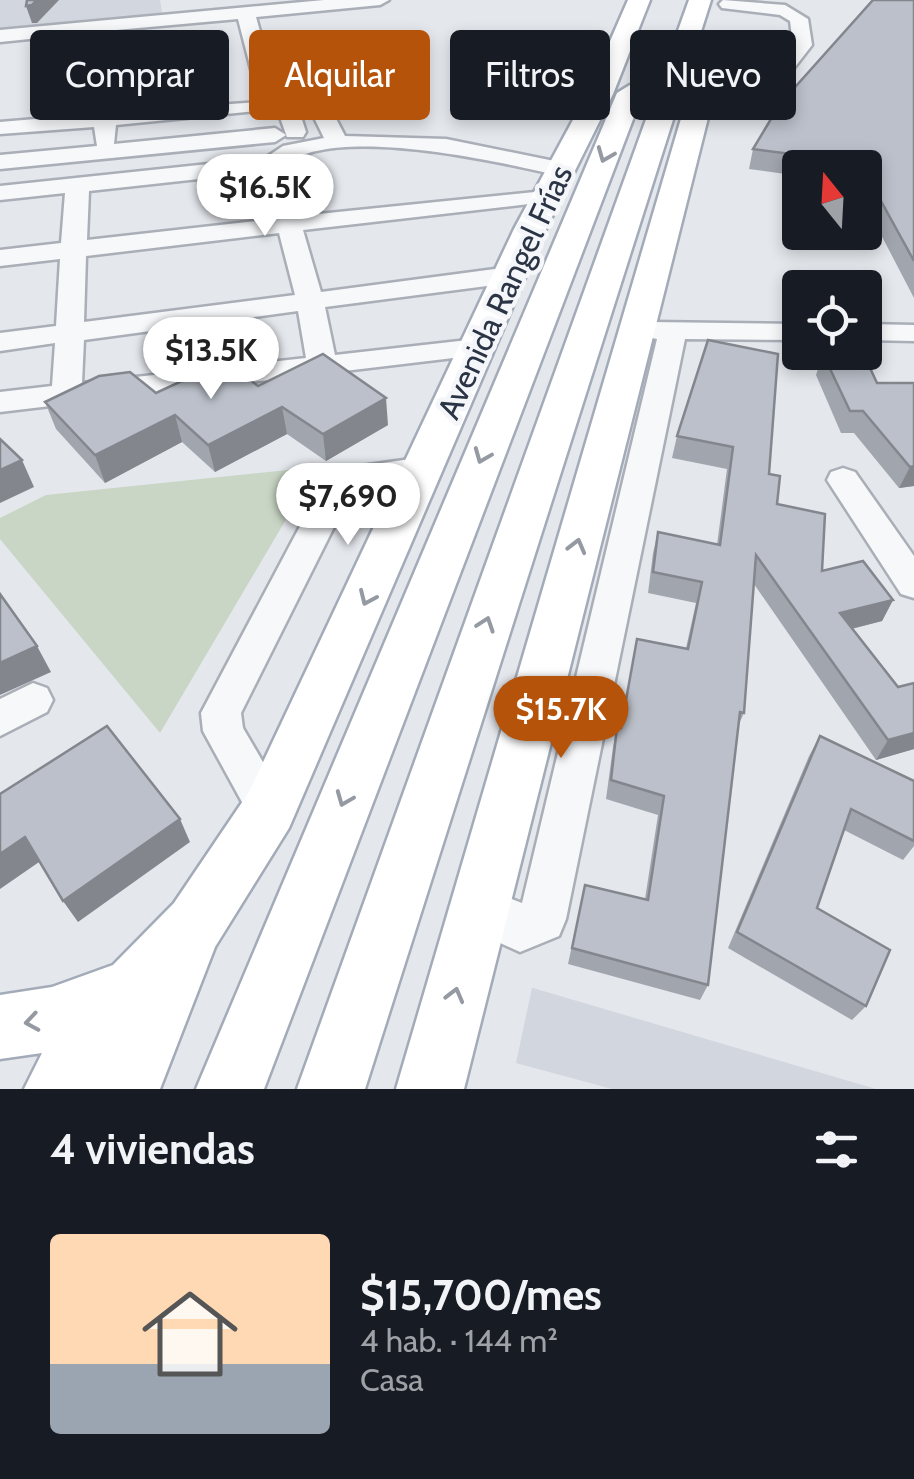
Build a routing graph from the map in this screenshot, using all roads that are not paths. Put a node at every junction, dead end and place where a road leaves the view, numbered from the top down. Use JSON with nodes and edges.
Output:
{"nodes":[{"id":1,"x":172,"y":0,"type":"edge"},
{"id":2,"x":380,"y":0,"type":"edge"},
{"id":3,"x":639,"y":0,"type":"edge"},
{"id":4,"x":668,"y":0,"type":"edge"},
{"id":5,"x":719,"y":1,"type":"edge"},
{"id":6,"x":292,"y":5,"type":"edge"},
{"id":7,"x":246,"y":16,"type":"junction"},
{"id":8,"x":174,"y":22,"type":"junction"},
{"id":9,"x":107,"y":27,"type":"junction"},
{"id":10,"x":107,"y":30,"type":"edge"},
{"id":11,"x":0,"y":36,"type":"edge"},
{"id":12,"x":796,"y":54,"type":"edge"},
{"id":13,"x":229,"y":101,"type":"edge"},
{"id":14,"x":93,"y":120,"type":"edge"},
{"id":15,"x":105,"y":120,"type":"edge"},
{"id":16,"x":0,"y":128,"type":"edge"},
{"id":17,"x":275,"y":135,"type":"dead end"},
{"id":18,"x":338,"y":142,"type":"junction"},
{"id":19,"x":300,"y":148,"type":"junction"},
{"id":20,"x":105,"y":150,"type":"junction"},
{"id":21,"x":0,"y":162,"type":"edge"},
{"id":22,"x":272,"y":164,"type":"junction"},
{"id":23,"x":90,"y":183,"type":"junction"},
{"id":24,"x":0,"y":193,"type":"edge"},
{"id":25,"x":546,"y":197,"type":"junction"},
{"id":26,"x":668,"y":213,"type":"junction"},
{"id":27,"x":290,"y":225,"type":"junction"},
{"id":28,"x":74,"y":249,"type":"junction"},
{"id":29,"x":0,"y":258,"type":"edge"},
{"id":30,"x":510,"y":275,"type":"junction"},
{"id":31,"x":310,"y":300,"type":"junction"},
{"id":32,"x":655,"y":330,"type":"junction"},
{"id":33,"x":70,"y":332,"type":"junction"},
{"id":34,"x":782,"y":332,"type":"edge"},
{"id":35,"x":882,"y":332,"type":"edge"},
{"id":36,"x":914,"y":333,"type":"edge"},
{"id":37,"x":0,"y":342,"type":"edge"},
{"id":38,"x":477,"y":348,"type":"junction"},
{"id":39,"x":322,"y":365,"type":"junction"},
{"id":40,"x":68,"y":392,"type":"junction"},
{"id":41,"x":0,"y":402,"type":"edge"},
{"id":42,"x":499,"y":414,"type":"junction"},
{"id":43,"x":548,"y":444,"type":"junction"},
{"id":44,"x":425,"y":468,"type":"junction"},
{"id":45,"x":843,"y":480,"type":"dead end"},
{"id":46,"x":914,"y":584,"type":"edge"},
{"id":47,"x":269,"y":810,"type":"junction"},
{"id":48,"x":195,"y":924,"type":"junction"},
{"id":49,"x":130,"y":991,"type":"junction"},
{"id":50,"x":0,"y":1027,"type":"edge"},
{"id":51,"x":58,"y":1089,"type":"edge"},
{"id":52,"x":126,"y":1089,"type":"edge"},
{"id":53,"x":230,"y":1089,"type":"edge"},
{"id":54,"x":331,"y":1089,"type":"edge"},
{"id":55,"x":430,"y":1089,"type":"edge"}],
"edges":[{"from":1,"to":8,"type":"street"},
{"from":2,"to":6,"type":"street"},
{"from":3,"to":25,"type":"main road","name":"Avenida Rangel Frías"},
{"from":4,"to":42,"type":"main road","one_way":true},
{"from":5,"to":12,"type":"street"},
{"from":5,"to":26,"type":"main road"},
{"from":5,"to":43,"type":"main road"},
{"from":6,"to":7,"type":"street"},
{"from":7,"to":8,"type":"street"},
{"from":7,"to":13,"type":"street"},
{"from":8,"to":9,"type":"street"},
{"from":9,"to":10,"type":"street"},
{"from":9,"to":11,"type":"street"},
{"from":14,"to":16,"type":"street"},
{"from":15,"to":20,"type":"street"},
{"from":17,"to":20,"type":"street"},
{"from":18,"to":19,"type":"street"},
{"from":18,"to":19,"type":"street"},
{"from":18,"to":25,"type":"street"},
{"from":19,"to":22,"type":"street"},
{"from":20,"to":21,"type":"street"},
{"from":20,"to":23,"type":"street"},
{"from":22,"to":23,"type":"street"},
{"from":22,"to":27,"type":"street"},
{"from":23,"to":24,"type":"street"},
{"from":23,"to":28,"type":"street"},
{"from":25,"to":27,"type":"street"},
{"from":25,"to":30,"type":"main road","name":"Avenida Rangel Frías"},
{"from":25,"to":42,"type":"main road"},
{"from":26,"to":32,"type":"main road"},
{"from":26,"to":43,"type":"main road"},
{"from":27,"to":28,"type":"street"},
{"from":27,"to":31,"type":"street"},
{"from":28,"to":29,"type":"street"},
{"from":28,"to":33,"type":"street"},
{"from":30,"to":31,"type":"street"},
{"from":30,"to":38,"type":"main road","name":"Avenida Rangel Frías"},
{"from":31,"to":33,"type":"street"},
{"from":31,"to":39,"type":"street"},
{"from":32,"to":34,"type":"street"},
{"from":55,"to":32,"type":"main road","one_way":true},
{"from":33,"to":37,"type":"street"},
{"from":33,"to":40,"type":"street"},
{"from":35,"to":36,"type":"street"},
{"from":38,"to":39,"type":"street"},
{"from":38,"to":44,"type":"main road","name":"Avenida Rangel Frías"},
{"from":39,"to":40,"type":"street"},
{"from":40,"to":41,"type":"street"},
{"from":42,"to":53,"type":"main road","one_way":true},
{"from":54,"to":43,"type":"main road","one_way":true},
{"from":44,"to":47,"type":"main road","name":"Avenida Rangel Frías","one_way":true},
{"from":44,"to":47,"type":"street"},
{"from":45,"to":46,"type":"street"},
{"from":47,"to":48,"type":"main road","name":"Avenida Rangel Frías"},
{"from":48,"to":49,"type":"main road","name":"Avenida Rangel Frías"},
{"from":48,"to":52,"type":"main road"},
{"from":49,"to":50,"type":"main road","one_way":true},
{"from":49,"to":51,"type":"main road","name":"Avenida Rangel Frías"}]}
